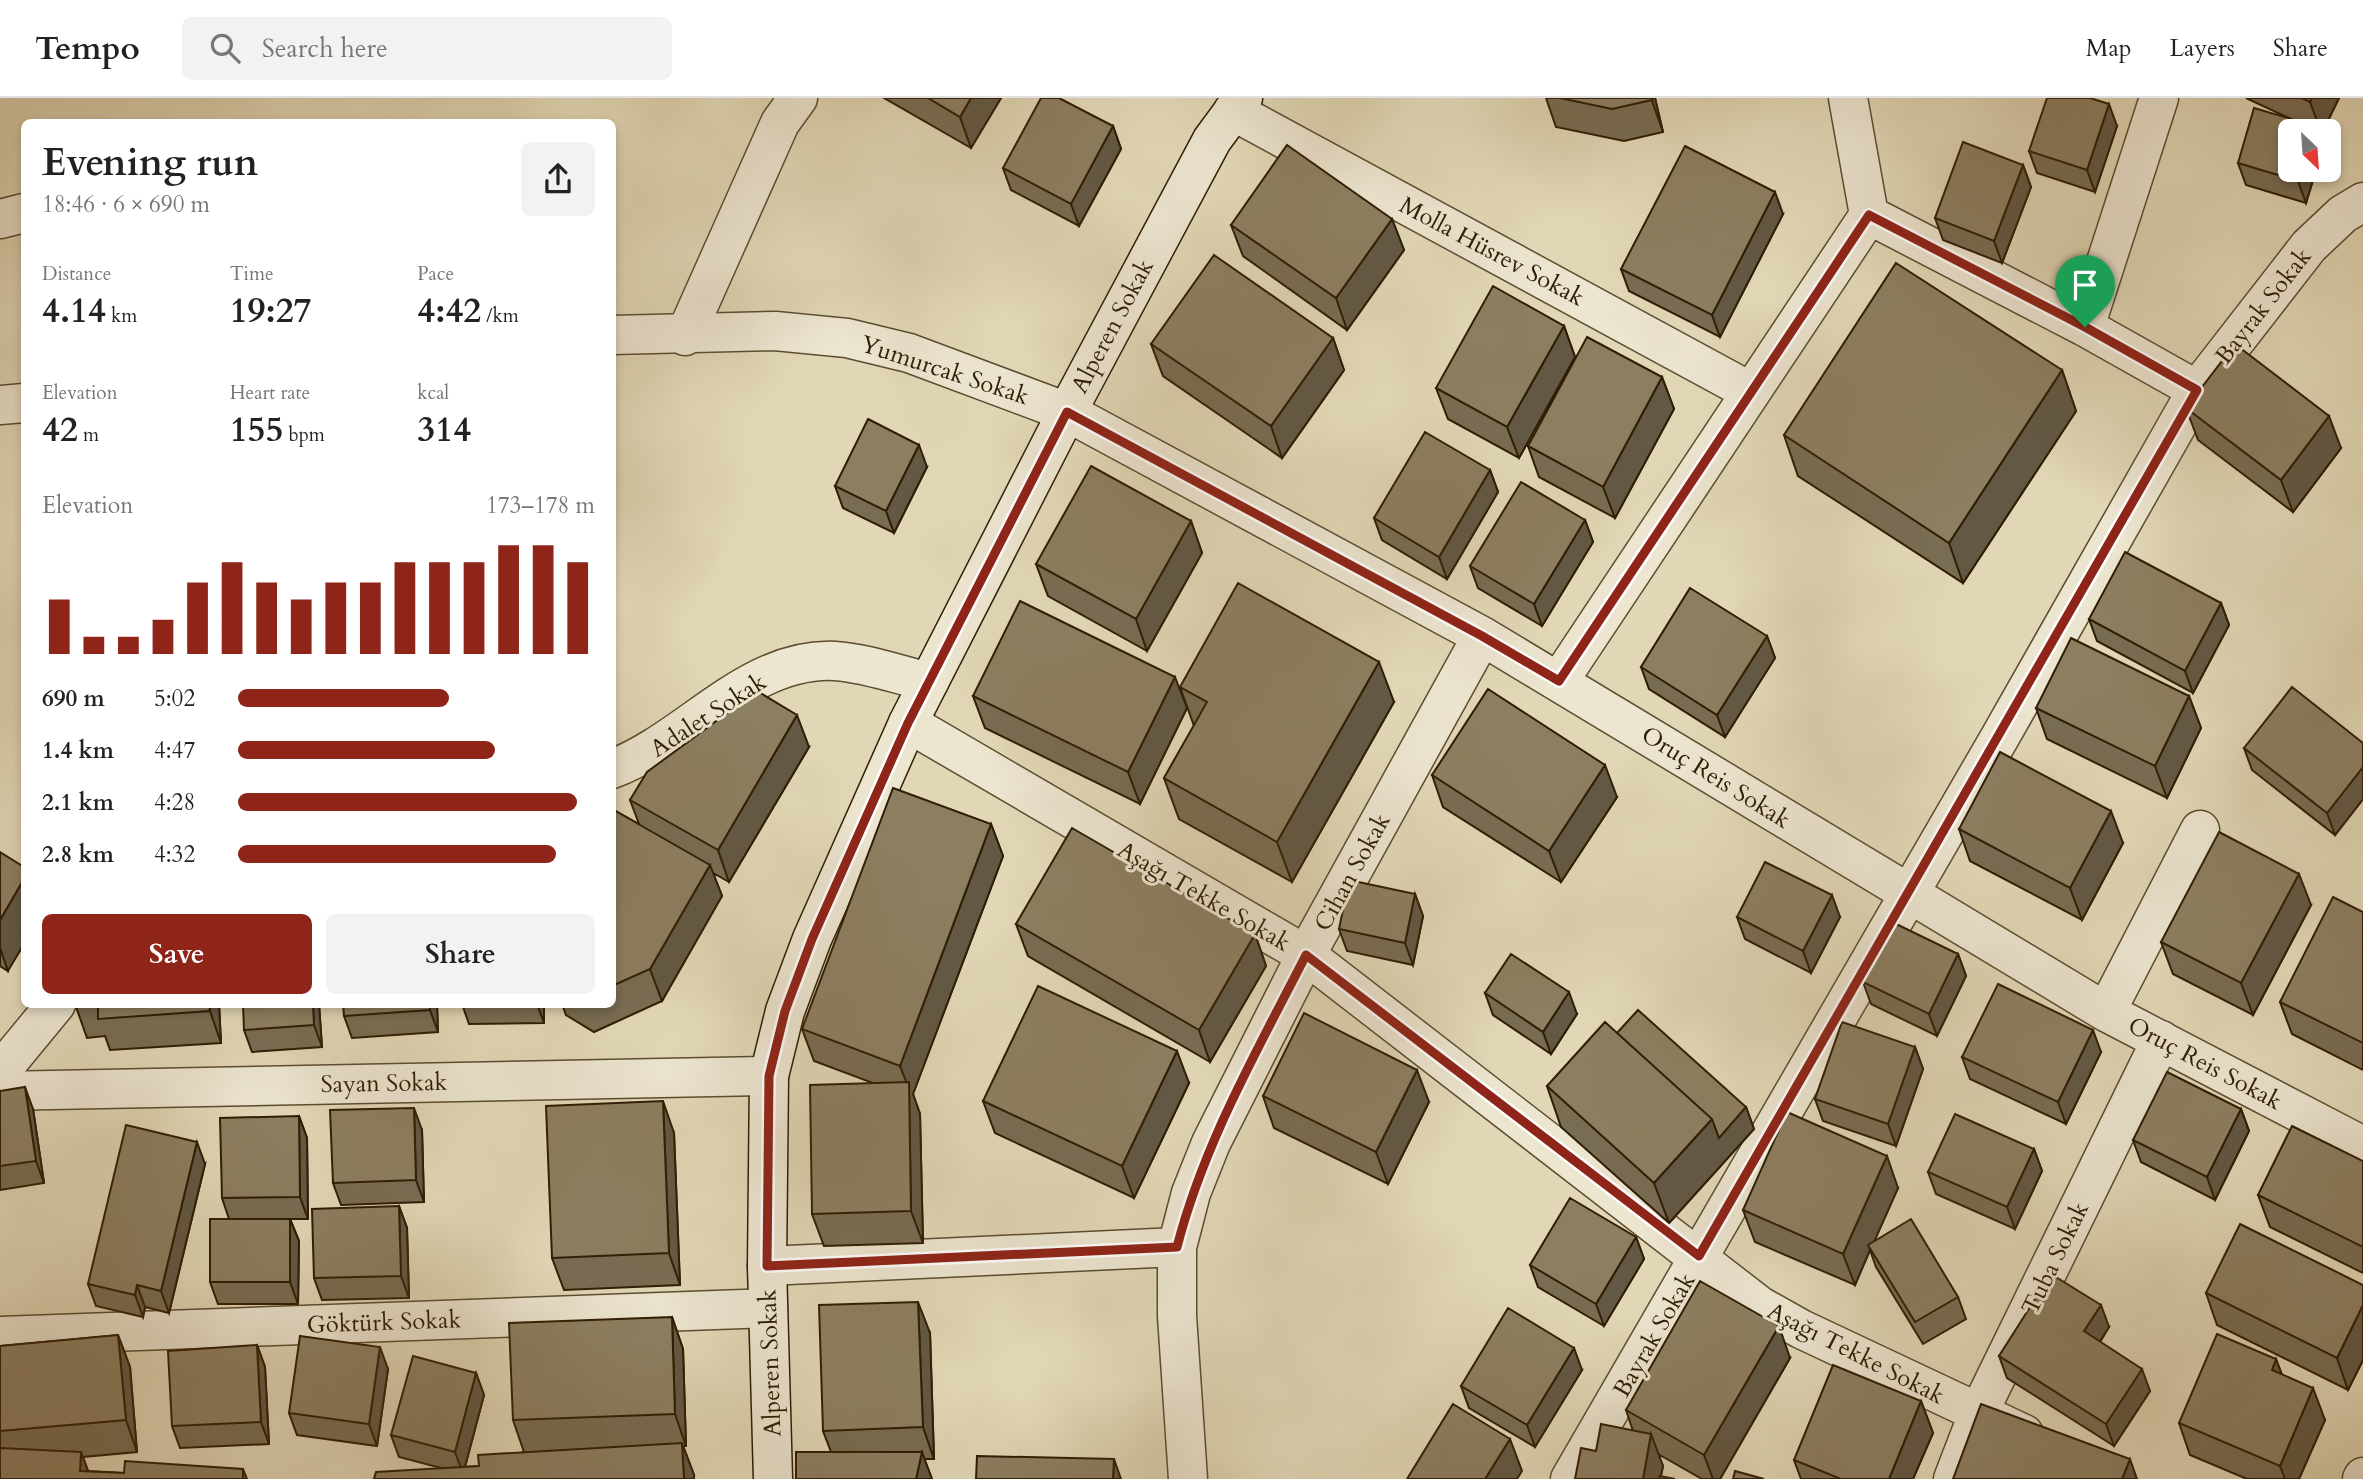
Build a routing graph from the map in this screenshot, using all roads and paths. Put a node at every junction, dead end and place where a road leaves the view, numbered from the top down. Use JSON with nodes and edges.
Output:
{"nodes":[{"id":1,"x":798,"y":98,"type":"edge"},
{"id":2,"x":1848,"y":98,"type":"edge"},
{"id":3,"x":2159,"y":98,"type":"edge"},
{"id":4,"x":1238,"y":104,"type":"edge"},
{"id":5,"x":2363,"y":202,"type":"edge"},
{"id":6,"x":21,"y":214,"type":"edge"},
{"id":7,"x":1869,"y":215,"type":"junction"},
{"id":8,"x":0,"y":219,"type":"edge"},
{"id":9,"x":2085,"y":327,"type":"junction"},
{"id":10,"x":616,"y":335,"type":"edge"},
{"id":11,"x":685,"y":336,"type":"junction"},
{"id":12,"x":2197,"y":390,"type":"junction"},
{"id":13,"x":1751,"y":392,"type":"junction"},
{"id":14,"x":21,"y":403,"type":"edge"},
{"id":15,"x":0,"y":405,"type":"edge"},
{"id":16,"x":1067,"y":412,"type":"junction"},
{"id":17,"x":1482,"y":636,"type":"junction"},
{"id":18,"x":1559,"y":681,"type":"junction"},
{"id":19,"x":929,"y":682,"type":"junction"},
{"id":20,"x":908,"y":723,"type":"junction"},
{"id":21,"x":616,"y":768,"type":"edge"},
{"id":22,"x":2200,"y":830,"type":"dead end"},
{"id":23,"x":1907,"y":894,"type":"junction"},
{"id":24,"x":1306,"y":955,"type":"junction"},
{"id":25,"x":53,"y":1008,"type":"edge"},
{"id":26,"x":2106,"y":1012,"type":"junction"},
{"id":27,"x":2161,"y":1040,"type":"junction"},
{"id":28,"x":0,"y":1072,"type":"edge"},
{"id":29,"x":769,"y":1076,"type":"junction"},
{"id":30,"x":0,"y":1091,"type":"edge"},
{"id":31,"x":2363,"y":1146,"type":"edge"},
{"id":32,"x":1177,"y":1247,"type":"junction"},
{"id":33,"x":1699,"y":1256,"type":"junction"},
{"id":34,"x":767,"y":1266,"type":"junction"},
{"id":35,"x":768,"y":1308,"type":"junction"},
{"id":36,"x":0,"y":1336,"type":"edge"},
{"id":37,"x":1978,"y":1414,"type":"junction"},
{"id":38,"x":2054,"y":1446,"type":"edge"},
{"id":39,"x":774,"y":1479,"type":"edge"},
{"id":40,"x":1188,"y":1479,"type":"edge"},
{"id":41,"x":1570,"y":1479,"type":"edge"},
{"id":42,"x":1953,"y":1479,"type":"edge"}],
"edges":[{"from":1,"to":11,"type":"street"},
{"from":2,"to":7,"type":"street"},
{"from":3,"to":9,"type":"street"},
{"from":4,"to":13,"type":"street","name":"Molla Hüsrev Sokak"},
{"from":4,"to":16,"type":"street","name":"Alperen Sokak"},
{"from":5,"to":12,"type":"street","name":"Bayrak Sokak"},
{"from":6,"to":8,"type":"street"},
{"from":7,"to":9,"type":"street"},
{"from":7,"to":13,"type":"street"},
{"from":9,"to":12,"type":"street"},
{"from":10,"to":11,"type":"street","name":"Yumurcak Sokak"},
{"from":11,"to":16,"type":"street","name":"Yumurcak Sokak"},
{"from":12,"to":23,"type":"street","name":"Bayrak Sokak"},
{"from":13,"to":18,"type":"street"},
{"from":14,"to":15,"type":"street"},
{"from":16,"to":17,"type":"street","name":"Oruç Reis Sokak"},
{"from":16,"to":19,"type":"street","name":"Alperen Sokak"},
{"from":17,"to":18,"type":"street","name":"Oruç Reis Sokak"},
{"from":17,"to":24,"type":"street","name":"Cihan Sokak"},
{"from":18,"to":23,"type":"street","name":"Oruç Reis Sokak"},
{"from":19,"to":20,"type":"street","name":"Alperen Sokak"},
{"from":19,"to":21,"type":"street","name":"Adalet Sokak"},
{"from":20,"to":24,"type":"street","name":"Aşağı Tekke Sokak"},
{"from":20,"to":29,"type":"street","name":"Alperen Sokak"},
{"from":22,"to":26,"type":"street"},
{"from":23,"to":26,"type":"street","name":"Oruç Reis Sokak"},
{"from":23,"to":33,"type":"street","name":"Bayrak Sokak"},
{"from":24,"to":32,"type":"street","name":"Cihan Sokak"},
{"from":24,"to":33,"type":"street","name":"Aşağı Tekke Sokak"},
{"from":25,"to":28,"type":"street"},
{"from":26,"to":27,"type":"street","name":"Oruç Reis Sokak"},
{"from":27,"to":31,"type":"street","name":"Oruç Reis Sokak"},
{"from":27,"to":37,"type":"street","name":"Tuba Sokak"},
{"from":29,"to":30,"type":"street","name":"Sayan Sokak"},
{"from":29,"to":34,"type":"street","name":"Alperen Sokak"},
{"from":32,"to":34,"type":"street"},
{"from":32,"to":40,"type":"street","name":"Cihan Sokak"},
{"from":33,"to":37,"type":"street","name":"Aşağı Tekke Sokak"},
{"from":33,"to":41,"type":"street","name":"Bayrak Sokak"},
{"from":34,"to":35,"type":"street","name":"Alperen Sokak"},
{"from":35,"to":36,"type":"street","name":"Göktürk Sokak"},
{"from":35,"to":39,"type":"street","name":"Alperen Sokak"},
{"from":37,"to":38,"type":"street","name":"Aşağı Tekke Sokak"},
{"from":37,"to":42,"type":"street","name":"Tuba Sokak"}]}
